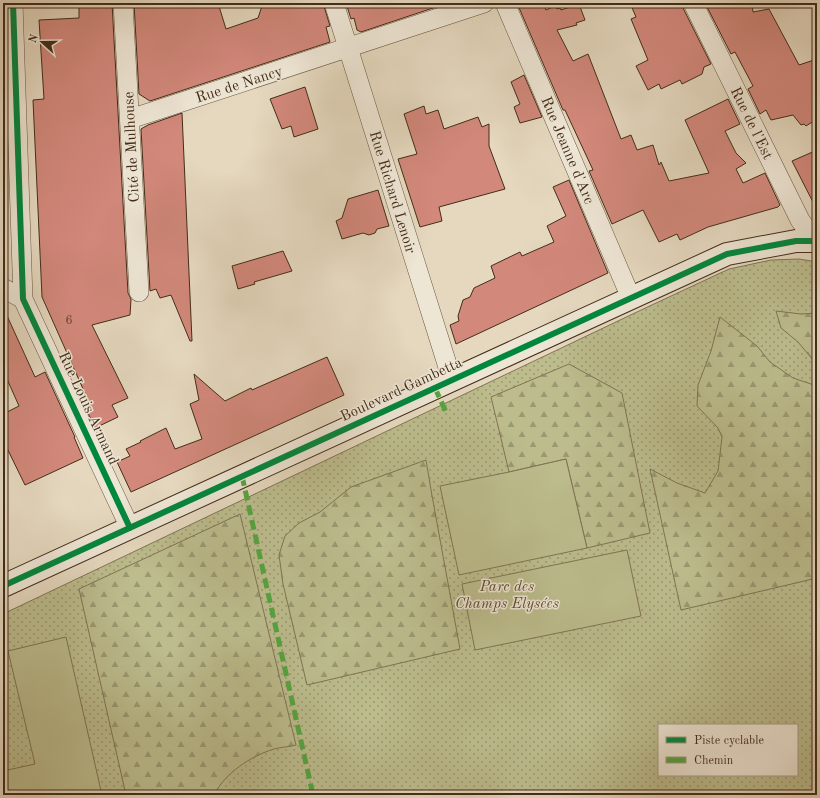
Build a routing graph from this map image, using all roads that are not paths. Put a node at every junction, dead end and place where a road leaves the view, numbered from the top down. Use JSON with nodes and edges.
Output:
{"nodes":[{"id":1,"x":13,"y":3,"type":"edge"},
{"id":2,"x":123,"y":3,"type":"edge"},
{"id":3,"x":334,"y":3,"type":"edge"},
{"id":4,"x":484,"y":3,"type":"edge"},
{"id":5,"x":506,"y":3,"type":"edge"},
{"id":6,"x":693,"y":3,"type":"edge"},
{"id":7,"x":348,"y":48,"type":"junction"},
{"id":8,"x":130,"y":119,"type":"junction"},
{"id":9,"x":816,"y":241,"type":"edge"},
{"id":10,"x":3,"y":288,"type":"edge"},
{"id":11,"x":139,"y":292,"type":"dead end"},
{"id":12,"x":23,"y":298,"type":"junction"},
{"id":13,"x":631,"y":298,"type":"junction"},
{"id":14,"x":452,"y":380,"type":"junction"},
{"id":15,"x":130,"y":528,"type":"junction"},
{"id":16,"x":3,"y":586,"type":"edge"}],
"edges":[{"from":1,"to":12,"type":"street"},
{"from":2,"to":8,"type":"street","name":"Cité de Mulhouse"},
{"from":3,"to":7,"type":"street","name":"Rue Richard Lenoir"},
{"from":4,"to":7,"type":"street"},
{"from":5,"to":13,"type":"street","name":"Rue Jeanne d'Arc"},
{"from":6,"to":9,"type":"street","name":"Rue de l'Est"},
{"from":7,"to":8,"type":"street","name":"Rue de Nancy"},
{"from":7,"to":14,"type":"street","name":"Rue Richard Lenoir"},
{"from":8,"to":11,"type":"street","name":"Cité de Mulhouse"},
{"from":9,"to":13,"type":"main road","name":"Boulevard Gambetta"},
{"from":10,"to":12,"type":"street"},
{"from":12,"to":15,"type":"street","name":"Rue Louis Armand"},
{"from":13,"to":14,"type":"main road","name":"Boulevard Gambetta"},
{"from":14,"to":15,"type":"main road","name":"Boulevard Gambetta"},
{"from":15,"to":16,"type":"main road","name":"Boulevard Gambetta"}]}
